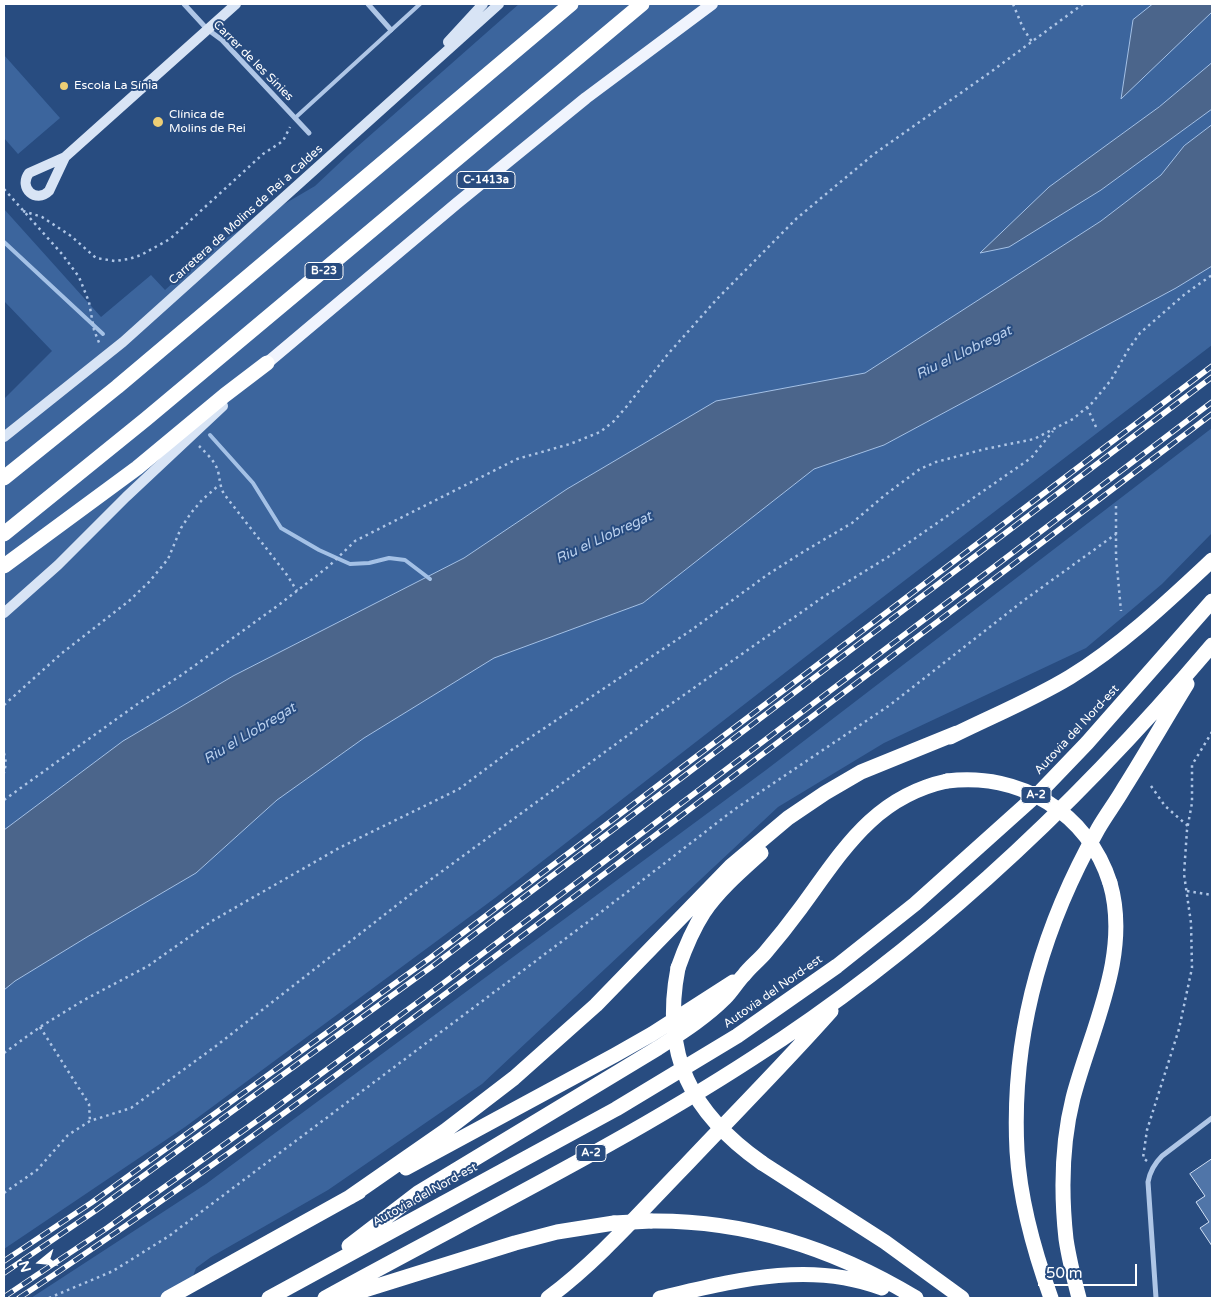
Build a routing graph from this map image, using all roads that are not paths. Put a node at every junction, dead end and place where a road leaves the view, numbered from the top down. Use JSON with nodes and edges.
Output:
{"nodes":[{"id":1,"x":184,"y":4,"type":"edge"},
{"id":2,"x":236,"y":4,"type":"edge"},
{"id":3,"x":368,"y":4,"type":"edge"},
{"id":4,"x":420,"y":4,"type":"edge"},
{"id":5,"x":483,"y":4,"type":"edge"},
{"id":6,"x":499,"y":4,"type":"edge"},
{"id":7,"x":571,"y":4,"type":"edge"},
{"id":8,"x":642,"y":4,"type":"edge"},
{"id":9,"x":712,"y":4,"type":"edge"},
{"id":10,"x":207,"y":29,"type":"junction"},
{"id":11,"x":391,"y":30,"type":"junction"},
{"id":12,"x":404,"y":90,"type":"junction"},
{"id":13,"x":295,"y":118,"type":"junction"},
{"id":14,"x":309,"y":133,"type":"dead end"},
{"id":15,"x":65,"y":158,"type":"junction"},
{"id":16,"x":37,"y":170,"type":"junction"},
{"id":17,"x":51,"y":187,"type":"junction"},
{"id":18,"x":267,"y":364,"type":"junction"},
{"id":19,"x":4,"y":437,"type":"edge"},
{"id":20,"x":4,"y":478,"type":"edge"},
{"id":21,"x":4,"y":534,"type":"edge"},
{"id":22,"x":1212,"y":560,"type":"edge"},
{"id":23,"x":4,"y":566,"type":"edge"},
{"id":24,"x":1212,"y":601,"type":"edge"},
{"id":25,"x":4,"y":612,"type":"edge"},
{"id":26,"x":1208,"y":649,"type":"edge"},
{"id":27,"x":957,"y":733,"type":"junction"},
{"id":28,"x":743,"y":976,"type":"junction"},
{"id":29,"x":848,"y":991,"type":"junction"},
{"id":30,"x":1212,"y":1118,"type":"edge"},
{"id":31,"x":350,"y":1197,"type":"junction"},
{"id":32,"x":318,"y":1270,"type":"junction"},
{"id":33,"x":168,"y":1298,"type":"edge"},
{"id":34,"x":269,"y":1298,"type":"edge"},
{"id":35,"x":325,"y":1298,"type":"edge"},
{"id":36,"x":339,"y":1298,"type":"edge"},
{"id":37,"x":548,"y":1298,"type":"edge"},
{"id":38,"x":660,"y":1298,"type":"edge"},
{"id":39,"x":902,"y":1298,"type":"edge"},
{"id":40,"x":916,"y":1298,"type":"edge"},
{"id":41,"x":962,"y":1298,"type":"edge"},
{"id":42,"x":1051,"y":1298,"type":"edge"},
{"id":43,"x":1080,"y":1298,"type":"edge"},
{"id":44,"x":1156,"y":1298,"type":"edge"}],
"edges":[{"from":1,"to":10,"type":"street","name":"Carrer de les Sínies"},
{"from":2,"to":10,"type":"main road"},
{"from":3,"to":11,"type":"street"},
{"from":4,"to":11,"type":"lane"},
{"from":5,"to":12,"type":"main road"},
{"from":6,"to":12,"type":"main road","name":"Carretera de Molins de Rei a Caldes"},
{"from":7,"to":20,"type":"highway"},
{"from":8,"to":21,"type":"highway","number":"B-23"},
{"from":9,"to":18,"type":"main road","number":"C-1413a"},
{"from":10,"to":13,"type":"street","name":"Carrer de les Sínies"},
{"from":10,"to":15,"type":"main road"},
{"from":11,"to":13,"type":"lane"},
{"from":12,"to":19,"type":"main road","name":"Carretera de Molins de Rei a Caldes"},
{"from":13,"to":14,"type":"street","name":"Carrer de les Sínies"},
{"from":15,"to":16,"type":"main road"},
{"from":15,"to":17,"type":"main road"},
{"from":16,"to":17,"type":"main road"},
{"from":16,"to":17,"type":"main road"},
{"from":18,"to":23,"type":"highway"},
{"from":18,"to":25,"type":"main road","number":"C-1413a"},
{"from":22,"to":27,"type":"highway"},
{"from":24,"to":32,"type":"highway","name":"Autovia del Nord-est","number":"A-2"},
{"from":26,"to":29,"type":"highway","number":"A-2"},
{"from":26,"to":42,"type":"highway"},
{"from":27,"to":31,"type":"highway"},
{"from":27,"to":41,"type":"highway","bridge":true},
{"from":28,"to":31,"type":"highway"},
{"from":28,"to":32,"type":"highway"},
{"from":28,"to":43,"type":"highway","bridge":true},
{"from":29,"to":35,"type":"highway","number":"A-2"},
{"from":29,"to":37,"type":"highway"},
{"from":30,"to":44,"type":"street"},
{"from":31,"to":33,"type":"highway"},
{"from":32,"to":34,"type":"highway","name":"Autovia del Nord-est","number":"A-2"},
{"from":36,"to":40,"type":"highway","bridge":true},
{"from":38,"to":39,"type":"highway"}]}
